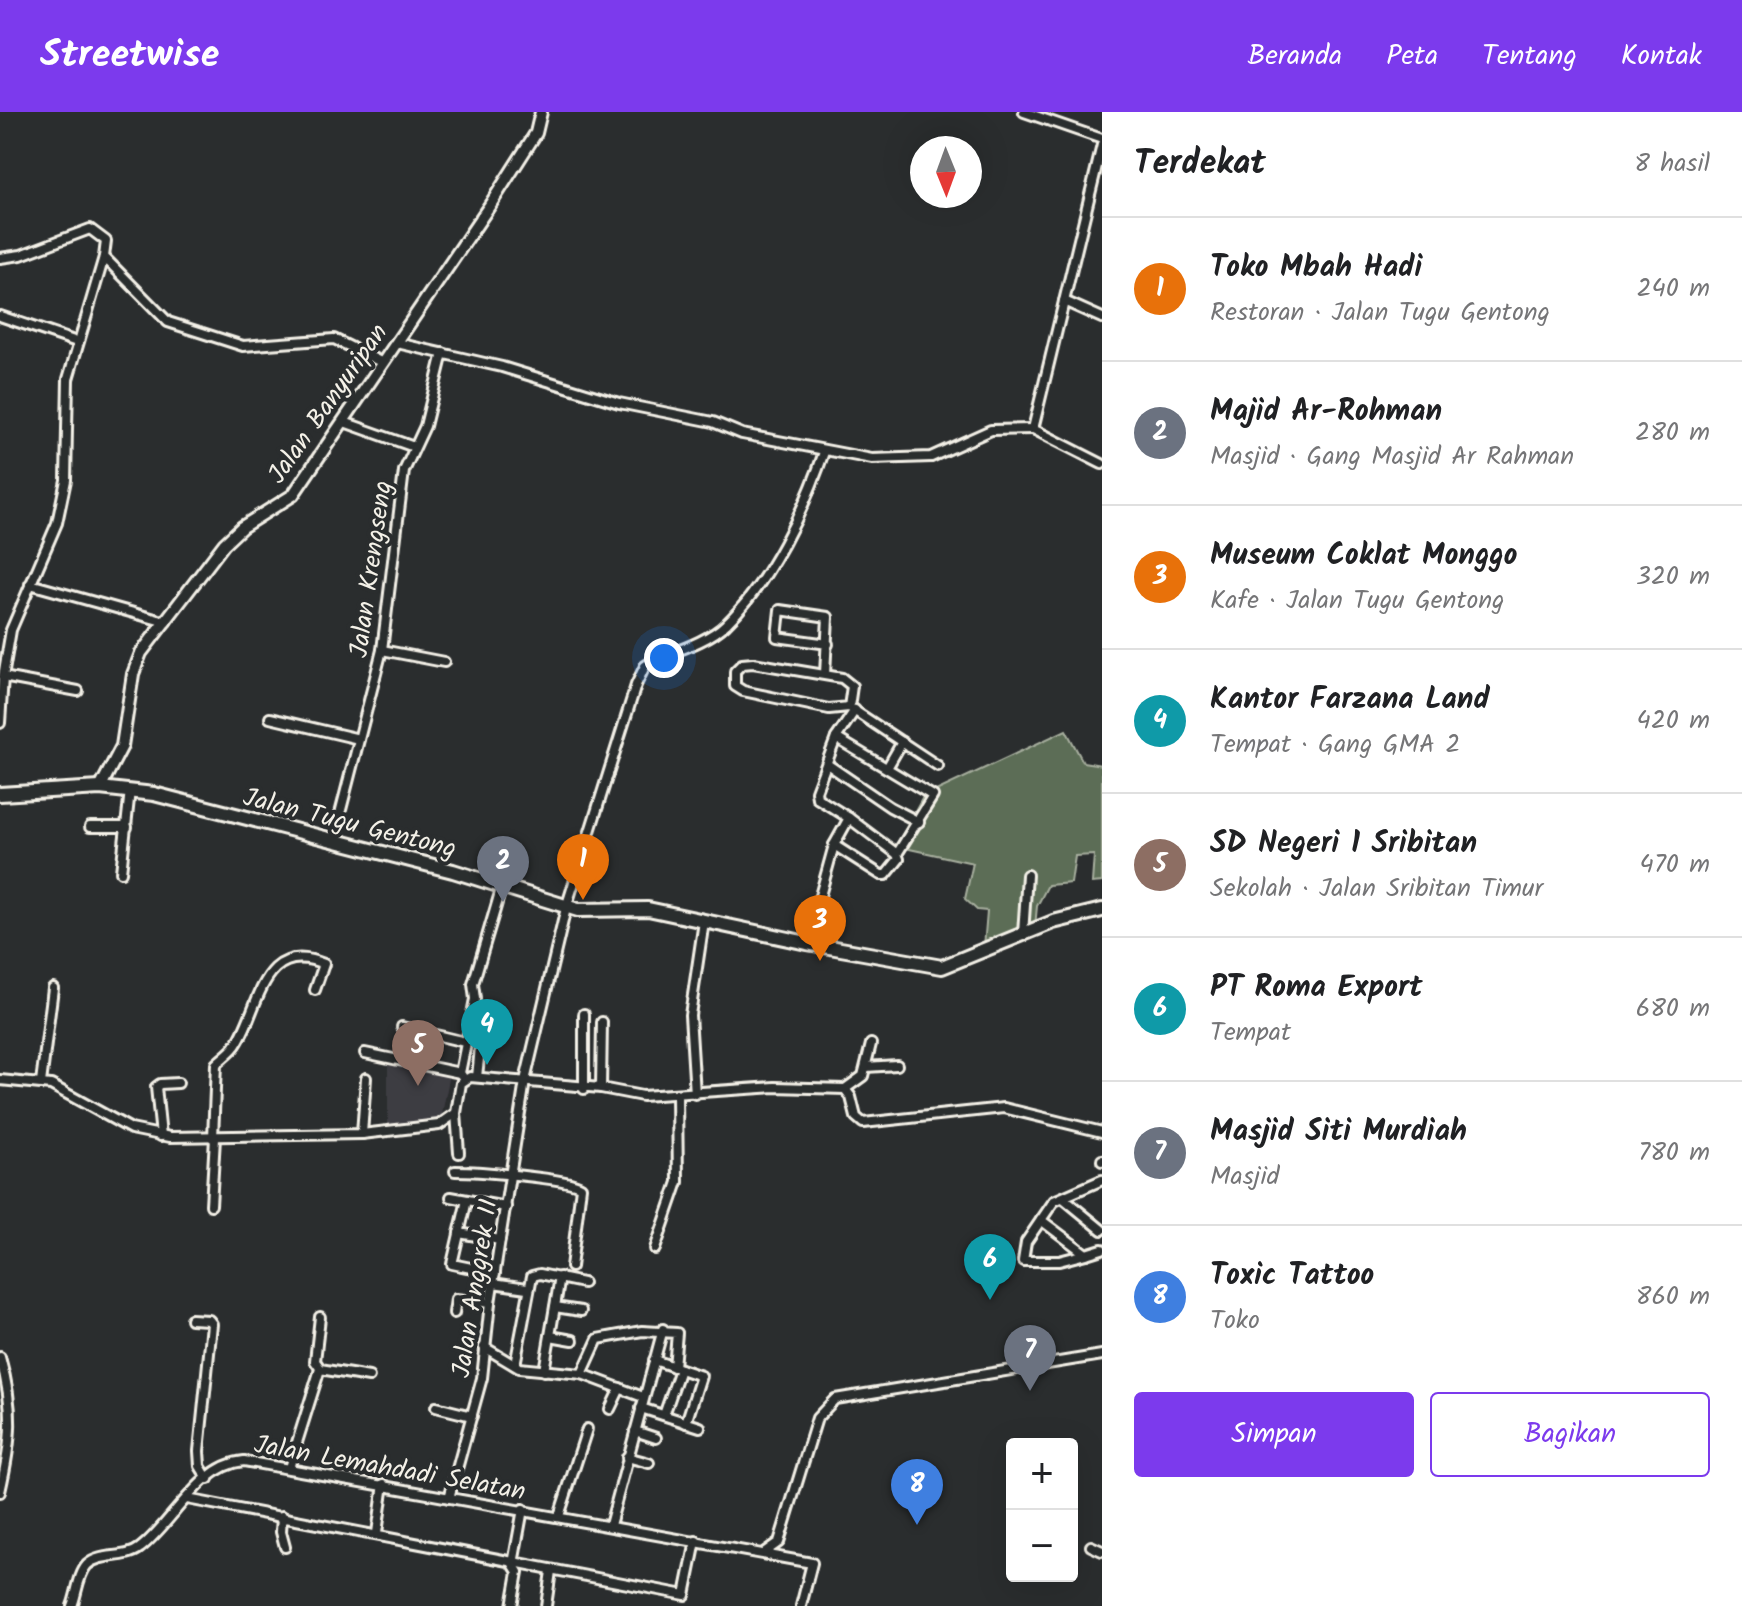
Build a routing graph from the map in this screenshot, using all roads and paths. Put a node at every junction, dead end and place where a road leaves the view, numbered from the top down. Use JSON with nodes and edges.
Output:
{"nodes":[{"id":1,"x":541,"y":112,"type":"edge"},
{"id":2,"x":1024,"y":112,"type":"edge"},
{"id":3,"x":1102,"y":139,"type":"edge"},
{"id":4,"x":1102,"y":145,"type":"edge"},
{"id":5,"x":104,"y":257,"type":"junction"},
{"id":6,"x":0,"y":258,"type":"edge"},
{"id":7,"x":1064,"y":301,"type":"junction"},
{"id":8,"x":0,"y":316,"type":"edge"},
{"id":9,"x":1102,"y":318,"type":"edge"},
{"id":10,"x":77,"y":342,"type":"junction"},
{"id":11,"x":397,"y":343,"type":"junction"},
{"id":12,"x":443,"y":353,"type":"junction"},
{"id":13,"x":383,"y":363,"type":"junction"},
{"id":14,"x":344,"y":422,"type":"junction"},
{"id":15,"x":1033,"y":429,"type":"junction"},
{"id":16,"x":414,"y":447,"type":"junction"},
{"id":17,"x":824,"y":452,"type":"junction"},
{"id":18,"x":1102,"y":464,"type":"edge"},
{"id":19,"x":30,"y":584,"type":"junction"},
{"id":20,"x":166,"y":622,"type":"junction"},
{"id":21,"x":828,"y":644,"type":"junction"},
{"id":22,"x":382,"y":650,"type":"junction"},
{"id":23,"x":444,"y":662,"type":"dead end"},
{"id":24,"x":825,"y":674,"type":"junction"},
{"id":25,"x":3,"y":677,"type":"junction"},
{"id":26,"x":78,"y":691,"type":"dead end"},
{"id":27,"x":852,"y":708,"type":"junction"},
{"id":28,"x":270,"y":718,"type":"dead end"},
{"id":29,"x":0,"y":723,"type":"edge"},
{"id":30,"x":836,"y":738,"type":"junction"},
{"id":31,"x":359,"y":739,"type":"junction"},
{"id":32,"x":902,"y":742,"type":"junction"},
{"id":33,"x":827,"y":764,"type":"junction"},
{"id":34,"x":938,"y":766,"type":"dead end"},
{"id":35,"x":887,"y":768,"type":"junction"},
{"id":36,"x":100,"y":788,"type":"junction"},
{"id":37,"x":130,"y":790,"type":"junction"},
{"id":38,"x":0,"y":794,"type":"edge"},
{"id":39,"x":849,"y":818,"type":"junction"},
{"id":40,"x":919,"y":822,"type":"junction"},
{"id":41,"x":90,"y":827,"type":"dead end"},
{"id":42,"x":127,"y":827,"type":"junction"},
{"id":43,"x":333,"y":841,"type":"junction"},
{"id":44,"x":834,"y":845,"type":"junction"},
{"id":45,"x":897,"y":854,"type":"junction"},
{"id":46,"x":121,"y":872,"type":"dead end"},
{"id":47,"x":1027,"y":875,"type":"dead end"},
{"id":48,"x":502,"y":886,"type":"junction"},
{"id":49,"x":566,"y":908,"type":"junction"},
{"id":50,"x":1102,"y":910,"type":"edge"},
{"id":51,"x":704,"y":921,"type":"junction"},
{"id":52,"x":1023,"y":934,"type":"junction"},
{"id":53,"x":807,"y":943,"type":"junction"},
{"id":54,"x":53,"y":988,"type":"dead end"},
{"id":55,"x":315,"y":990,"type":"dead end"},
{"id":56,"x":484,"y":1009,"type":"dead end"},
{"id":57,"x":584,"y":1014,"type":"dead end"},
{"id":58,"x":602,"y":1022,"type":"dead end"},
{"id":59,"x":468,"y":1025,"type":"junction"},
{"id":60,"x":402,"y":1027,"type":"dead end"},
{"id":61,"x":482,"y":1028,"type":"junction"},
{"id":62,"x":465,"y":1042,"type":"junction"},
{"id":63,"x":871,"y":1044,"type":"dead end"},
{"id":64,"x":365,"y":1053,"type":"dead end"},
{"id":65,"x":897,"y":1065,"type":"dead end"},
{"id":66,"x":866,"y":1067,"type":"junction"},
{"id":67,"x":462,"y":1076,"type":"junction"},
{"id":68,"x":477,"y":1077,"type":"junction"},
{"id":69,"x":366,"y":1078,"type":"dead end"},
{"id":70,"x":0,"y":1080,"type":"edge"},
{"id":71,"x":525,"y":1081,"type":"junction"},
{"id":72,"x":41,"y":1083,"type":"junction"},
{"id":73,"x":178,"y":1083,"type":"dead end"},
{"id":74,"x":601,"y":1088,"type":"junction"},
{"id":75,"x":584,"y":1089,"type":"junction"},
{"id":76,"x":845,"y":1089,"type":"junction"},
{"id":77,"x":695,"y":1094,"type":"junction"},
{"id":78,"x":677,"y":1095,"type":"junction"},
{"id":79,"x":456,"y":1113,"type":"junction"},
{"id":80,"x":1102,"y":1132,"type":"edge"},
{"id":81,"x":362,"y":1134,"type":"junction"},
{"id":82,"x":161,"y":1136,"type":"junction"},
{"id":83,"x":214,"y":1138,"type":"junction"},
{"id":84,"x":459,"y":1153,"type":"dead end"},
{"id":85,"x":455,"y":1171,"type":"dead end"},
{"id":86,"x":513,"y":1174,"type":"junction"},
{"id":87,"x":1102,"y":1180,"type":"edge"},
{"id":88,"x":451,"y":1197,"type":"dead end"},
{"id":89,"x":1063,"y":1198,"type":"junction"},
{"id":90,"x":467,"y":1200,"type":"junction"},
{"id":91,"x":211,"y":1205,"type":"dead end"},
{"id":92,"x":506,"y":1207,"type":"junction"},
{"id":93,"x":1041,"y":1220,"type":"junction"},
{"id":94,"x":1102,"y":1230,"type":"edge"},
{"id":95,"x":459,"y":1233,"type":"junction"},
{"id":96,"x":500,"y":1240,"type":"junction"},
{"id":97,"x":655,"y":1249,"type":"dead end"},
{"id":98,"x":1102,"y":1249,"type":"edge"},
{"id":99,"x":1086,"y":1254,"type":"junction"},
{"id":100,"x":571,"y":1267,"type":"dead end"},
{"id":101,"x":495,"y":1273,"type":"junction"},
{"id":102,"x":560,"y":1277,"type":"junction"},
{"id":103,"x":493,"y":1283,"type":"junction"},
{"id":104,"x":583,"y":1283,"type":"dead end"},
{"id":105,"x":527,"y":1288,"type":"junction"},
{"id":106,"x":490,"y":1303,"type":"junction"},
{"id":107,"x":555,"y":1307,"type":"junction"},
{"id":108,"x":581,"y":1311,"type":"dead end"},
{"id":109,"x":454,"y":1313,"type":"dead end"},
{"id":110,"x":320,"y":1317,"type":"dead end"},
{"id":111,"x":191,"y":1319,"type":"dead end"},
{"id":112,"x":663,"y":1329,"type":"junction"},
{"id":113,"x":550,"y":1336,"type":"junction"},
{"id":114,"x":573,"y":1340,"type":"dead end"},
{"id":115,"x":484,"y":1347,"type":"junction"},
{"id":116,"x":1102,"y":1355,"type":"edge"},
{"id":117,"x":0,"y":1357,"type":"edge"},
{"id":118,"x":654,"y":1360,"type":"junction"},
{"id":119,"x":515,"y":1365,"type":"junction"},
{"id":120,"x":320,"y":1368,"type":"junction"},
{"id":121,"x":677,"y":1368,"type":"junction"},
{"id":122,"x":544,"y":1371,"type":"junction"},
{"id":123,"x":582,"y":1374,"type":"junction"},
{"id":124,"x":369,"y":1377,"type":"dead end"},
{"id":125,"x":620,"y":1388,"type":"junction"},
{"id":126,"x":643,"y":1397,"type":"junction"},
{"id":127,"x":436,"y":1407,"type":"dead end"},
{"id":128,"x":641,"y":1408,"type":"junction"},
{"id":129,"x":610,"y":1409,"type":"dead end"},
{"id":130,"x":664,"y":1415,"type":"junction"},
{"id":131,"x":472,"y":1416,"type":"junction"},
{"id":132,"x":686,"y":1423,"type":"junction"},
{"id":133,"x":700,"y":1427,"type":"dead end"},
{"id":134,"x":587,"y":1429,"type":"dead end"},
{"id":135,"x":635,"y":1431,"type":"junction"},
{"id":136,"x":656,"y":1438,"type":"dead end"},
{"id":137,"x":627,"y":1457,"type":"junction"},
{"id":138,"x":649,"y":1463,"type":"dead end"},
{"id":139,"x":289,"y":1468,"type":"junction"},
{"id":140,"x":208,"y":1479,"type":"junction"},
{"id":141,"x":384,"y":1484,"type":"junction"},
{"id":142,"x":0,"y":1492,"type":"edge"},
{"id":143,"x":449,"y":1498,"type":"junction"},
{"id":144,"x":187,"y":1499,"type":"junction"},
{"id":145,"x":523,"y":1509,"type":"junction"},
{"id":146,"x":282,"y":1516,"type":"junction"},
{"id":147,"x":559,"y":1516,"type":"junction"},
{"id":148,"x":610,"y":1525,"type":"junction"},
{"id":149,"x":377,"y":1533,"type":"junction"},
{"id":150,"x":696,"y":1541,"type":"junction"},
{"id":151,"x":1091,"y":1546,"type":"dead end"},
{"id":152,"x":285,"y":1547,"type":"dead end"},
{"id":153,"x":1102,"y":1551,"type":"edge"},
{"id":154,"x":764,"y":1552,"type":"junction"},
{"id":155,"x":513,"y":1564,"type":"junction"},
{"id":156,"x":551,"y":1571,"type":"junction"},
{"id":157,"x":685,"y":1595,"type":"junction"},
{"id":158,"x":72,"y":1606,"type":"edge"},
{"id":159,"x":512,"y":1606,"type":"edge"},
{"id":160,"x":546,"y":1606,"type":"edge"},
{"id":161,"x":682,"y":1606,"type":"edge"},
{"id":162,"x":801,"y":1606,"type":"edge"}],
"edges":[{"from":1,"to":11,"type":"street","name":"Jalan Banyuripan"},
{"from":2,"to":3,"type":"street"},
{"from":4,"to":7,"type":"street"},
{"from":5,"to":6,"type":"street"},
{"from":5,"to":10,"type":"street"},
{"from":5,"to":13,"type":"street"},
{"from":7,"to":9,"type":"street"},
{"from":7,"to":15,"type":"street"},
{"from":8,"to":10,"type":"street"},
{"from":10,"to":19,"type":"street"},
{"from":11,"to":12,"type":"street"},
{"from":11,"to":13,"type":"street","name":"Jalan Banyuripan"},
{"from":12,"to":16,"type":"street","name":"Jalan Krengseng"},
{"from":12,"to":17,"type":"street"},
{"from":13,"to":14,"type":"street","name":"Jalan Banyuripan"},
{"from":14,"to":16,"type":"street"},
{"from":14,"to":20,"type":"street","name":"Jalan Banyuripan"},
{"from":15,"to":17,"type":"street"},
{"from":15,"to":18,"type":"street"},
{"from":16,"to":22,"type":"street","name":"Jalan Krengseng"},
{"from":17,"to":49,"type":"street","name":"Jalan Anggrek II"},
{"from":19,"to":20,"type":"street"},
{"from":19,"to":25,"type":"street"},
{"from":20,"to":36,"type":"street","name":"Jalan Banyuripan"},
{"from":21,"to":21,"type":"street"},
{"from":21,"to":24,"type":"street"},
{"from":22,"to":23,"type":"street"},
{"from":22,"to":31,"type":"street","name":"Jalan Krengseng"},
{"from":24,"to":27,"type":"street"},
{"from":24,"to":27,"type":"street"},
{"from":25,"to":26,"type":"street"},
{"from":25,"to":29,"type":"street"},
{"from":27,"to":30,"type":"street"},
{"from":27,"to":32,"type":"street"},
{"from":28,"to":31,"type":"street"},
{"from":30,"to":33,"type":"street"},
{"from":30,"to":35,"type":"street"},
{"from":31,"to":43,"type":"street","name":"Jalan Krengseng"},
{"from":32,"to":34,"type":"street"},
{"from":32,"to":35,"type":"street"},
{"from":33,"to":39,"type":"street"},
{"from":33,"to":40,"type":"street"},
{"from":35,"to":40,"type":"street"},
{"from":36,"to":37,"type":"main road","name":"Jalan Tugu Gentong"},
{"from":36,"to":38,"type":"main road","name":"Jalan Tugu Gentong"},
{"from":37,"to":42,"type":"street"},
{"from":37,"to":43,"type":"main road","name":"Jalan Tugu Gentong"},
{"from":39,"to":44,"type":"street"},
{"from":39,"to":45,"type":"street"},
{"from":40,"to":45,"type":"street"},
{"from":41,"to":42,"type":"street"},
{"from":42,"to":46,"type":"street"},
{"from":43,"to":48,"type":"main road","name":"Jalan Tugu Gentong"},
{"from":44,"to":45,"type":"street"},
{"from":44,"to":53,"type":"street"},
{"from":47,"to":52,"type":"street"},
{"from":48,"to":49,"type":"main road","name":"Jalan Tugu Gentong"},
{"from":48,"to":59,"type":"street"},
{"from":49,"to":51,"type":"main road","name":"Jalan Tugu Gentong"},
{"from":49,"to":71,"type":"street","name":"Jalan Anggrek II"},
{"from":50,"to":52,"type":"main road","name":"Jalan Tugu Gentong"},
{"from":51,"to":53,"type":"main road","name":"Jalan Tugu Gentong"},
{"from":51,"to":77,"type":"street"},
{"from":52,"to":53,"type":"main road","name":"Jalan Tugu Gentong"},
{"from":54,"to":72,"type":"street"},
{"from":55,"to":83,"type":"street"},
{"from":56,"to":61,"type":"street"},
{"from":57,"to":75,"type":"street"},
{"from":58,"to":74,"type":"street"},
{"from":59,"to":61,"type":"street"},
{"from":59,"to":62,"type":"street"},
{"from":60,"to":62,"type":"street"},
{"from":61,"to":68,"type":"street"},
{"from":62,"to":67,"type":"street"},
{"from":63,"to":66,"type":"street"},
{"from":64,"to":67,"type":"street"},
{"from":65,"to":66,"type":"street"},
{"from":66,"to":76,"type":"street"},
{"from":67,"to":68,"type":"street"},
{"from":67,"to":79,"type":"street"},
{"from":68,"to":71,"type":"street"},
{"from":69,"to":81,"type":"street"},
{"from":70,"to":72,"type":"street"},
{"from":71,"to":75,"type":"street"},
{"from":71,"to":86,"type":"street","name":"Jalan Anggrek II"},
{"from":72,"to":82,"type":"street"},
{"from":73,"to":82,"type":"street"},
{"from":74,"to":75,"type":"street"},
{"from":74,"to":78,"type":"street"},
{"from":76,"to":77,"type":"street"},
{"from":76,"to":80,"type":"street"},
{"from":77,"to":78,"type":"street"},
{"from":78,"to":97,"type":"street"},
{"from":79,"to":81,"type":"street"},
{"from":79,"to":84,"type":"street"},
{"from":81,"to":83,"type":"street"},
{"from":82,"to":83,"type":"street"},
{"from":83,"to":91,"type":"street"},
{"from":85,"to":86,"type":"street"},
{"from":86,"to":92,"type":"street","name":"Jalan Anggrek II"},
{"from":86,"to":100,"type":"street"},
{"from":87,"to":89,"type":"street"},
{"from":88,"to":90,"type":"street"},
{"from":89,"to":93,"type":"street"},
{"from":89,"to":94,"type":"street"},
{"from":90,"to":92,"type":"street"},
{"from":90,"to":95,"type":"street"},
{"from":92,"to":96,"type":"street","name":"Jalan Anggrek II"},
{"from":93,"to":99,"type":"street"},
{"from":93,"to":99,"type":"street"},
{"from":95,"to":96,"type":"street"},
{"from":95,"to":101,"type":"street"},
{"from":96,"to":101,"type":"street","name":"Jalan Anggrek II"},
{"from":98,"to":99,"type":"street"},
{"from":101,"to":103,"type":"street","name":"Jalan Anggrek II"},
{"from":102,"to":104,"type":"street"},
{"from":102,"to":105,"type":"street"},
{"from":102,"to":107,"type":"street"},
{"from":103,"to":105,"type":"street"},
{"from":103,"to":106,"type":"street","name":"Jalan Anggrek II"},
{"from":105,"to":119,"type":"street"},
{"from":106,"to":109,"type":"street"},
{"from":106,"to":115,"type":"street","name":"Jalan Anggrek II"},
{"from":107,"to":108,"type":"street"},
{"from":107,"to":113,"type":"street"},
{"from":110,"to":120,"type":"street"},
{"from":111,"to":140,"type":"street"},
{"from":112,"to":118,"type":"street"},
{"from":112,"to":121,"type":"street"},
{"from":112,"to":123,"type":"street"},
{"from":113,"to":114,"type":"street"},
{"from":113,"to":122,"type":"street"},
{"from":115,"to":119,"type":"street"},
{"from":115,"to":131,"type":"street","name":"Jalan Anggrek II"},
{"from":116,"to":154,"type":"street"},
{"from":117,"to":142,"type":"street"},
{"from":118,"to":121,"type":"street"},
{"from":118,"to":126,"type":"street"},
{"from":119,"to":122,"type":"street"},
{"from":120,"to":124,"type":"street"},
{"from":120,"to":139,"type":"street"},
{"from":121,"to":130,"type":"street"},
{"from":121,"to":132,"type":"street"},
{"from":122,"to":123,"type":"street"},
{"from":123,"to":125,"type":"street"},
{"from":125,"to":126,"type":"street"},
{"from":125,"to":129,"type":"street"},
{"from":126,"to":128,"type":"street"},
{"from":127,"to":131,"type":"street"},
{"from":128,"to":130,"type":"street"},
{"from":128,"to":135,"type":"street"},
{"from":130,"to":132,"type":"street"},
{"from":131,"to":143,"type":"street","name":"Jalan Anggrek II"},
{"from":132,"to":133,"type":"street"},
{"from":134,"to":147,"type":"street"},
{"from":135,"to":136,"type":"street"},
{"from":135,"to":137,"type":"street"},
{"from":137,"to":138,"type":"street"},
{"from":137,"to":148,"type":"street"},
{"from":139,"to":140,"type":"street","name":"Jalan Lemahdadi Selatan"},
{"from":139,"to":141,"type":"street","name":"Jalan Lemahdadi Selatan"},
{"from":140,"to":144,"type":"street","name":"Jalan Lemahdadi Selatan"},
{"from":141,"to":143,"type":"street","name":"Jalan Lemahdadi Selatan"},
{"from":141,"to":149,"type":"street"},
{"from":143,"to":145,"type":"street","name":"Jalan Lemahdadi Selatan"},
{"from":144,"to":146,"type":"street"},
{"from":144,"to":158,"type":"street","name":"Jalan Lemahdadi Selatan"},
{"from":145,"to":147,"type":"street","name":"Jalan Lemahdadi Selatan"},
{"from":145,"to":155,"type":"street"},
{"from":146,"to":149,"type":"street"},
{"from":146,"to":152,"type":"street"},
{"from":147,"to":148,"type":"street","name":"Jalan Lemahdadi Selatan"},
{"from":148,"to":150,"type":"street","name":"Jalan Lemahdadi Selatan"},
{"from":149,"to":155,"type":"street"},
{"from":150,"to":154,"type":"street","name":"Jalan Lemahdadi Selatan"},
{"from":150,"to":157,"type":"street"},
{"from":151,"to":153,"type":"street"},
{"from":154,"to":162,"type":"street","name":"Jalan Lemahdadi Selatan"},
{"from":155,"to":156,"type":"street"},
{"from":155,"to":159,"type":"street"},
{"from":156,"to":157,"type":"street"},
{"from":156,"to":160,"type":"street"},
{"from":157,"to":161,"type":"street"}]}
